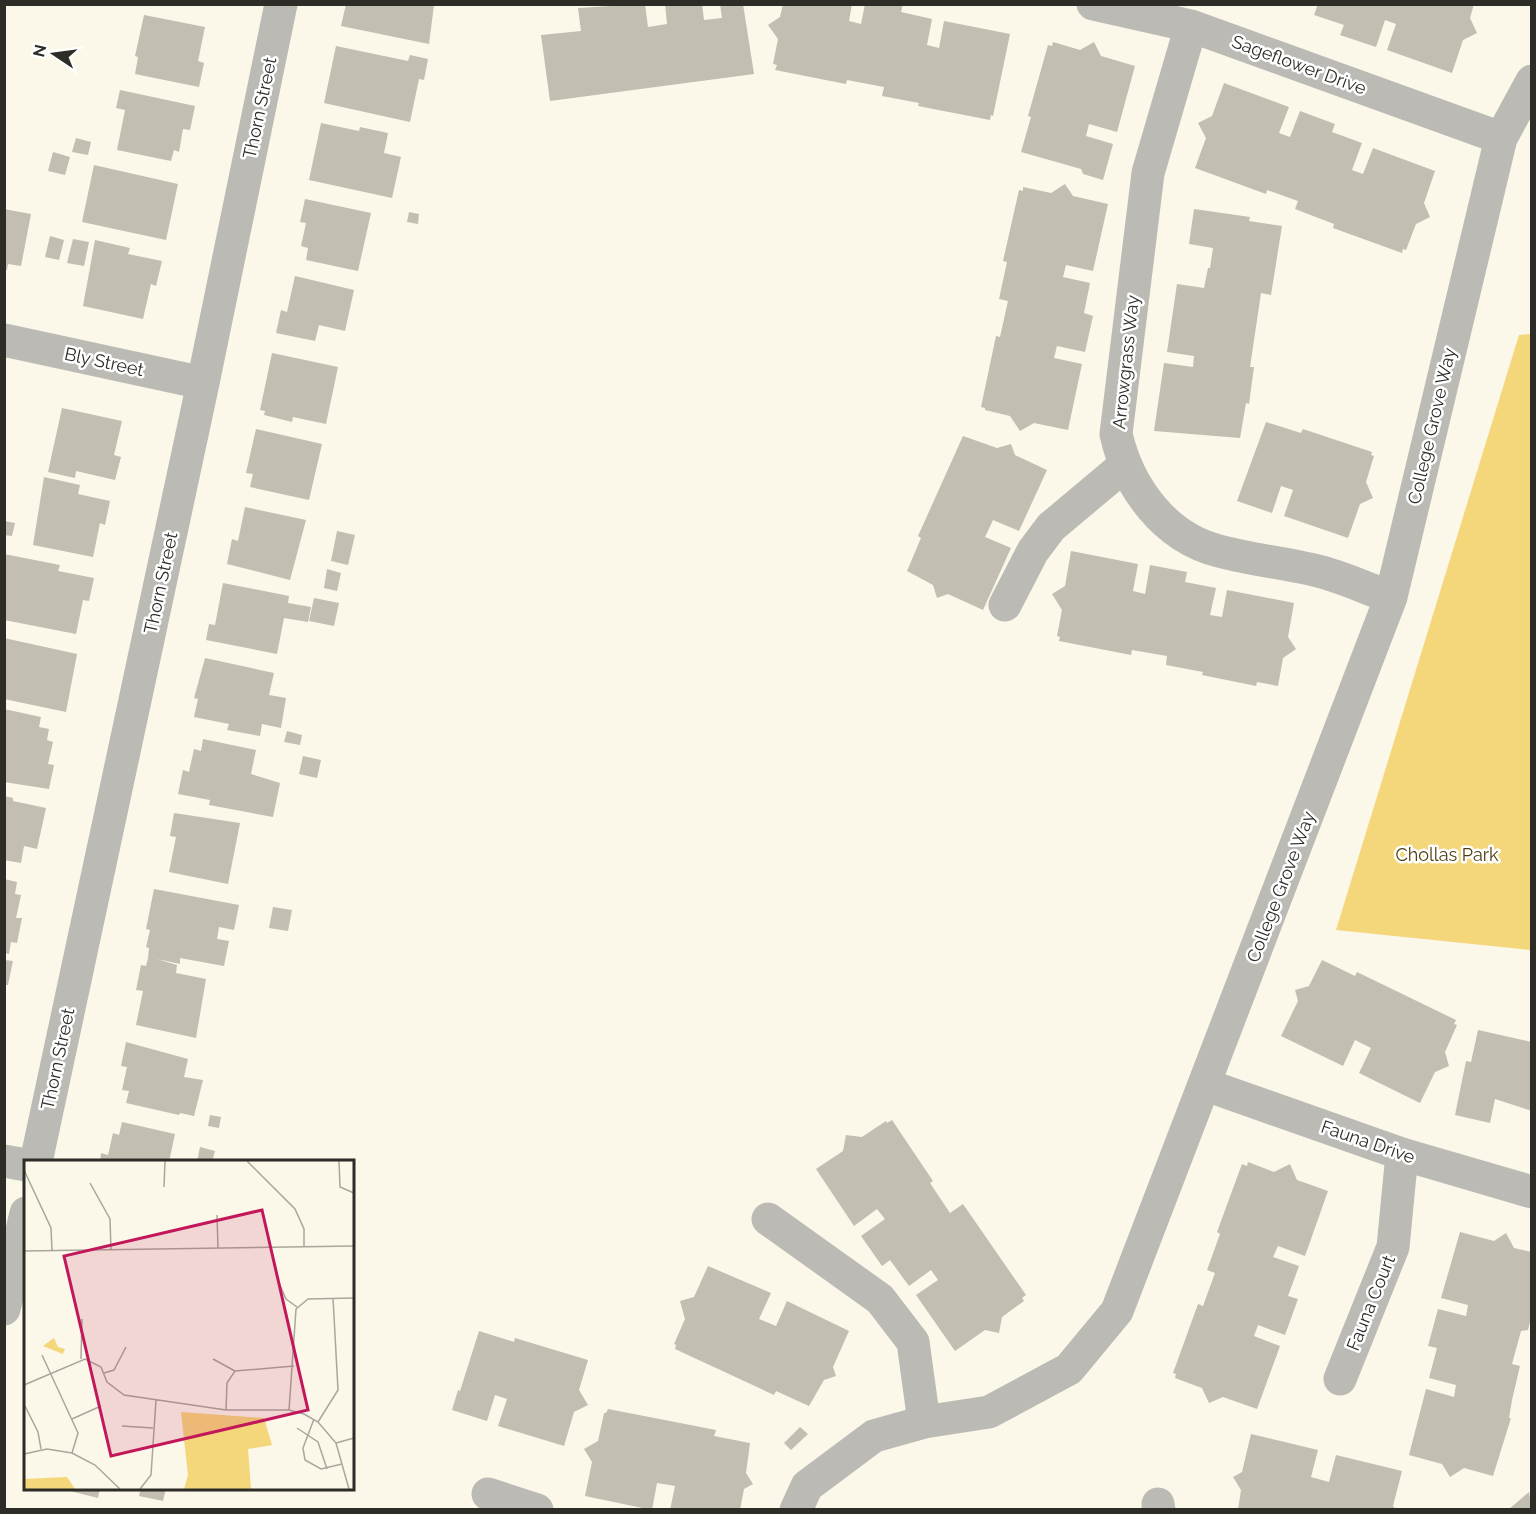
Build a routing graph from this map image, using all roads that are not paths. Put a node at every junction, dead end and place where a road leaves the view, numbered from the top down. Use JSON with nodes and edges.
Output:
{"nodes":[{"id":1,"x":281,"y":4,"type":"edge"},
{"id":2,"x":1093,"y":4,"type":"edge"},
{"id":3,"x":1191,"y":26,"type":"junction"},
{"id":4,"x":1532,"y":81,"type":"edge"},
{"id":5,"x":1501,"y":138,"type":"junction"},
{"id":6,"x":4,"y":340,"type":"edge"},
{"id":7,"x":203,"y":383,"type":"junction"},
{"id":8,"x":1125,"y":465,"type":"junction"},
{"id":9,"x":1391,"y":597,"type":"junction"},
{"id":10,"x":1005,"y":605,"type":"dead end"},
{"id":11,"x":1206,"y":1085,"type":"junction"},
{"id":12,"x":1402,"y":1154,"type":"junction"},
{"id":13,"x":36,"y":1160,"type":"edge"},
{"id":14,"x":4,"y":1161,"type":"edge"},
{"id":15,"x":24,"y":1166,"type":"edge"},
{"id":16,"x":1532,"y":1192,"type":"edge"},
{"id":17,"x":768,"y":1219,"type":"dead end"},
{"id":18,"x":24,"y":1222,"type":"edge"},
{"id":19,"x":4,"y":1309,"type":"edge"},
{"id":20,"x":1340,"y":1380,"type":"dead end"},
{"id":21,"x":924,"y":1422,"type":"junction"},
{"id":22,"x":488,"y":1494,"type":"dead end"},
{"id":23,"x":537,"y":1509,"type":"edge"},
{"id":24,"x":796,"y":1509,"type":"edge"}],
"edges":[{"from":1,"to":7,"type":"street","name":"Thorn Street"},
{"from":2,"to":3,"type":"street","name":"Sageflower Drive"},
{"from":3,"to":5,"type":"street","name":"Sageflower Drive"},
{"from":3,"to":8,"type":"street","name":"Arrowgrass Way"},
{"from":4,"to":5,"type":"street","name":"College Grove Way"},
{"from":5,"to":9,"type":"street","name":"College Grove Way"},
{"from":6,"to":7,"type":"street","name":"Bly Street"},
{"from":7,"to":13,"type":"street","name":"Thorn Street"},
{"from":8,"to":9,"type":"street","name":"Arrowgrass Way"},
{"from":8,"to":10,"type":"street"},
{"from":9,"to":11,"type":"street","name":"College Grove Way"},
{"from":11,"to":12,"type":"street","name":"Fauna Drive"},
{"from":11,"to":21,"type":"street","name":"College Grove Way"},
{"from":12,"to":16,"type":"street","name":"Fauna Drive"},
{"from":12,"to":20,"type":"street","name":"Fauna Court"},
{"from":14,"to":15,"type":"street"},
{"from":17,"to":21,"type":"street"},
{"from":18,"to":19,"type":"street"},
{"from":21,"to":24,"type":"street","name":"College Grove Way"},
{"from":22,"to":23,"type":"street"}]}
